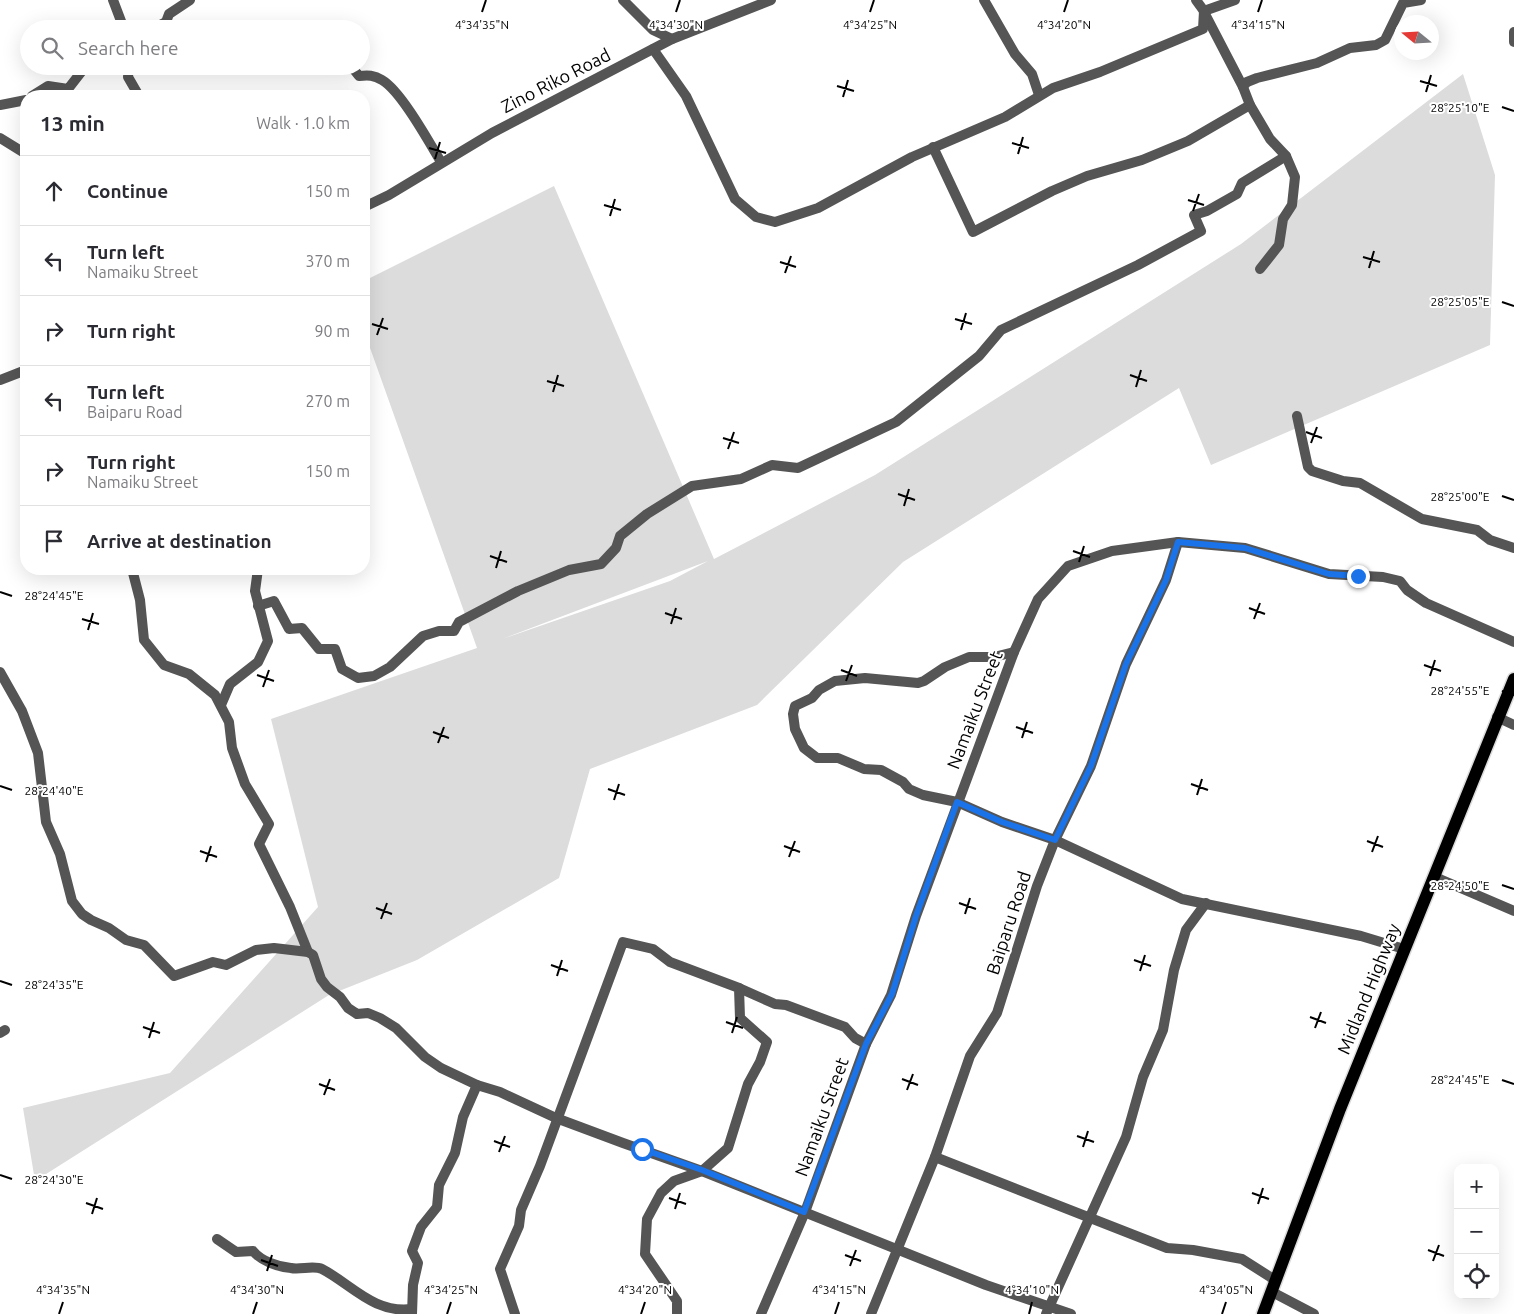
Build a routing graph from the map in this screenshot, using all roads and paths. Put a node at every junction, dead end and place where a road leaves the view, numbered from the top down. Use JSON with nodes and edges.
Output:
{"nodes":[{"id":1,"x":113,"y":0,"type":"edge"},
{"id":2,"x":190,"y":0,"type":"edge"},
{"id":3,"x":623,"y":0,"type":"edge"},
{"id":4,"x":771,"y":0,"type":"edge"},
{"id":5,"x":984,"y":0,"type":"edge"},
{"id":6,"x":1196,"y":0,"type":"edge"},
{"id":7,"x":1235,"y":0,"type":"edge"},
{"id":8,"x":1422,"y":0,"type":"edge"},
{"id":9,"x":1402,"y":2,"type":"edge"},
{"id":10,"x":1204,"y":11,"type":"junction"},
{"id":11,"x":121,"y":20,"type":"edge"},
{"id":12,"x":166,"y":20,"type":"edge"},
{"id":13,"x":1514,"y":32,"type":"edge"},
{"id":14,"x":672,"y":39,"type":"junction"},
{"id":15,"x":1514,"y":42,"type":"edge"},
{"id":16,"x":653,"y":49,"type":"junction"},
{"id":17,"x":79,"y":75,"type":"edge"},
{"id":18,"x":128,"y":75,"type":"edge"},
{"id":19,"x":358,"y":75,"type":"edge"},
{"id":20,"x":1243,"y":88,"type":"junction"},
{"id":21,"x":42,"y":90,"type":"edge"},
{"id":22,"x":136,"y":90,"type":"edge"},
{"id":23,"x":1039,"y":95,"type":"junction"},
{"id":24,"x":20,"y":101,"type":"edge"},
{"id":25,"x":0,"y":105,"type":"edge"},
{"id":26,"x":1250,"y":105,"type":"junction"},
{"id":27,"x":0,"y":138,"type":"edge"},
{"id":28,"x":933,"y":147,"type":"junction"},
{"id":29,"x":20,"y":150,"type":"edge"},
{"id":30,"x":1286,"y":156,"type":"junction"},
{"id":31,"x":441,"y":162,"type":"junction"},
{"id":32,"x":370,"y":204,"type":"edge"},
{"id":33,"x":1260,"y":269,"type":"dead end"},
{"id":34,"x":20,"y":372,"type":"edge"},
{"id":35,"x":0,"y":380,"type":"edge"},
{"id":36,"x":1297,"y":416,"type":"dead end"},
{"id":37,"x":1178,"y":542,"type":"junction"},
{"id":38,"x":1514,"y":548,"type":"edge"},
{"id":39,"x":134,"y":575,"type":"edge"},
{"id":40,"x":257,"y":575,"type":"edge"},
{"id":41,"x":258,"y":606,"type":"junction"},
{"id":42,"x":1514,"y":642,"type":"edge"},
{"id":43,"x":1014,"y":652,"type":"junction"},
{"id":44,"x":0,"y":672,"type":"edge"},
{"id":45,"x":1514,"y":679,"type":"edge"},
{"id":46,"x":221,"y":705,"type":"junction"},
{"id":47,"x":1497,"y":717,"type":"junction"},
{"id":48,"x":1514,"y":725,"type":"edge"},
{"id":49,"x":957,"y":802,"type":"junction"},
{"id":50,"x":1055,"y":840,"type":"junction"},
{"id":51,"x":1435,"y":877,"type":"junction"},
{"id":52,"x":1206,"y":903,"type":"junction"},
{"id":53,"x":1514,"y":911,"type":"edge"},
{"id":54,"x":1404,"y":949,"type":"junction"},
{"id":55,"x":308,"y":952,"type":"junction"},
{"id":56,"x":738,"y":988,"type":"junction"},
{"id":57,"x":866,"y":1044,"type":"junction"},
{"id":58,"x":477,"y":1085,"type":"junction"},
{"id":59,"x":556,"y":1118,"type":"junction"},
{"id":60,"x":935,"y":1156,"type":"junction"},
{"id":61,"x":702,"y":1170,"type":"junction"},
{"id":62,"x":804,"y":1212,"type":"junction"},
{"id":63,"x":1090,"y":1219,"type":"junction"},
{"id":64,"x":217,"y":1239,"type":"dead end"},
{"id":65,"x":897,"y":1248,"type":"junction"},
{"id":66,"x":1274,"y":1286,"type":"junction"},
{"id":67,"x":1047,"y":1310,"type":"edge"},
{"id":68,"x":412,"y":1312,"type":"edge"},
{"id":69,"x":515,"y":1314,"type":"edge"},
{"id":70,"x":677,"y":1314,"type":"edge"},
{"id":71,"x":761,"y":1314,"type":"edge"},
{"id":72,"x":871,"y":1314,"type":"edge"},
{"id":73,"x":1071,"y":1314,"type":"edge"},
{"id":74,"x":1263,"y":1314,"type":"edge"},
{"id":75,"x":1314,"y":1314,"type":"edge"}],
"edges":[{"from":1,"to":11,"type":"street"},
{"from":2,"to":12,"type":"street"},
{"from":3,"to":14,"type":"street"},
{"from":4,"to":14,"type":"street","name":"Zino Riko Road"},
{"from":5,"to":23,"type":"street"},
{"from":6,"to":10,"type":"street"},
{"from":7,"to":10,"type":"street"},
{"from":8,"to":9,"type":"street"},
{"from":9,"to":20,"type":"street"},
{"from":10,"to":20,"type":"street"},
{"from":10,"to":23,"type":"street"},
{"from":13,"to":15,"type":"street"},
{"from":14,"to":16,"type":"street","name":"Zino Riko Road"},
{"from":16,"to":28,"type":"street"},
{"from":16,"to":31,"type":"street","name":"Zino Riko Road"},
{"from":17,"to":21,"type":"street"},
{"from":18,"to":22,"type":"street"},
{"from":19,"to":31,"type":"street"},
{"from":20,"to":26,"type":"street"},
{"from":23,"to":28,"type":"street"},
{"from":24,"to":25,"type":"street"},
{"from":26,"to":28,"type":"street"},
{"from":26,"to":30,"type":"street"},
{"from":27,"to":29,"type":"street"},
{"from":30,"to":33,"type":"street"},
{"from":30,"to":41,"type":"street"},
{"from":31,"to":32,"type":"street","name":"Zino Riko Road"},
{"from":34,"to":35,"type":"street"},
{"from":36,"to":38,"type":"street"},
{"from":37,"to":42,"type":"street","name":"Namaiku Street"},
{"from":37,"to":43,"type":"street","name":"Namaiku Street"},
{"from":37,"to":50,"type":"street","name":"Baiparu Road"},
{"from":39,"to":46,"type":"street"},
{"from":40,"to":41,"type":"street"},
{"from":41,"to":46,"type":"street"},
{"from":43,"to":49,"type":"street","name":"Namaiku Street"},
{"from":43,"to":49,"type":"street"},
{"from":44,"to":55,"type":"street"},
{"from":45,"to":47,"type":"main road","name":"Midland Highway"},
{"from":46,"to":55,"type":"street"},
{"from":47,"to":48,"type":"street"},
{"from":47,"to":51,"type":"main road","name":"Midland Highway"},
{"from":49,"to":50,"type":"street"},
{"from":49,"to":57,"type":"street","name":"Namaiku Street"},
{"from":50,"to":52,"type":"street"},
{"from":50,"to":60,"type":"street","name":"Baiparu Road"},
{"from":51,"to":53,"type":"street"},
{"from":51,"to":54,"type":"main road","name":"Midland Highway"},
{"from":52,"to":54,"type":"street"},
{"from":52,"to":63,"type":"street"},
{"from":54,"to":66,"type":"main road","name":"Midland Highway"},
{"from":55,"to":58,"type":"street"},
{"from":56,"to":57,"type":"street"},
{"from":56,"to":59,"type":"street"},
{"from":56,"to":61,"type":"street"},
{"from":57,"to":62,"type":"street","name":"Namaiku Street"},
{"from":58,"to":59,"type":"street"},
{"from":58,"to":68,"type":"street"},
{"from":59,"to":61,"type":"street"},
{"from":59,"to":69,"type":"street"},
{"from":60,"to":63,"type":"street"},
{"from":60,"to":65,"type":"street","name":"Baiparu Road"},
{"from":61,"to":62,"type":"street"},
{"from":61,"to":70,"type":"street"},
{"from":62,"to":65,"type":"street"},
{"from":62,"to":71,"type":"street","name":"Namaiku Street"},
{"from":63,"to":66,"type":"street"},
{"from":63,"to":67,"type":"street"},
{"from":64,"to":68,"type":"street"},
{"from":65,"to":67,"type":"street"},
{"from":65,"to":72,"type":"street","name":"Baiparu Road"},
{"from":66,"to":74,"type":"main road","name":"Midland Highway"},
{"from":66,"to":75,"type":"street"},
{"from":67,"to":73,"type":"street"}]}
